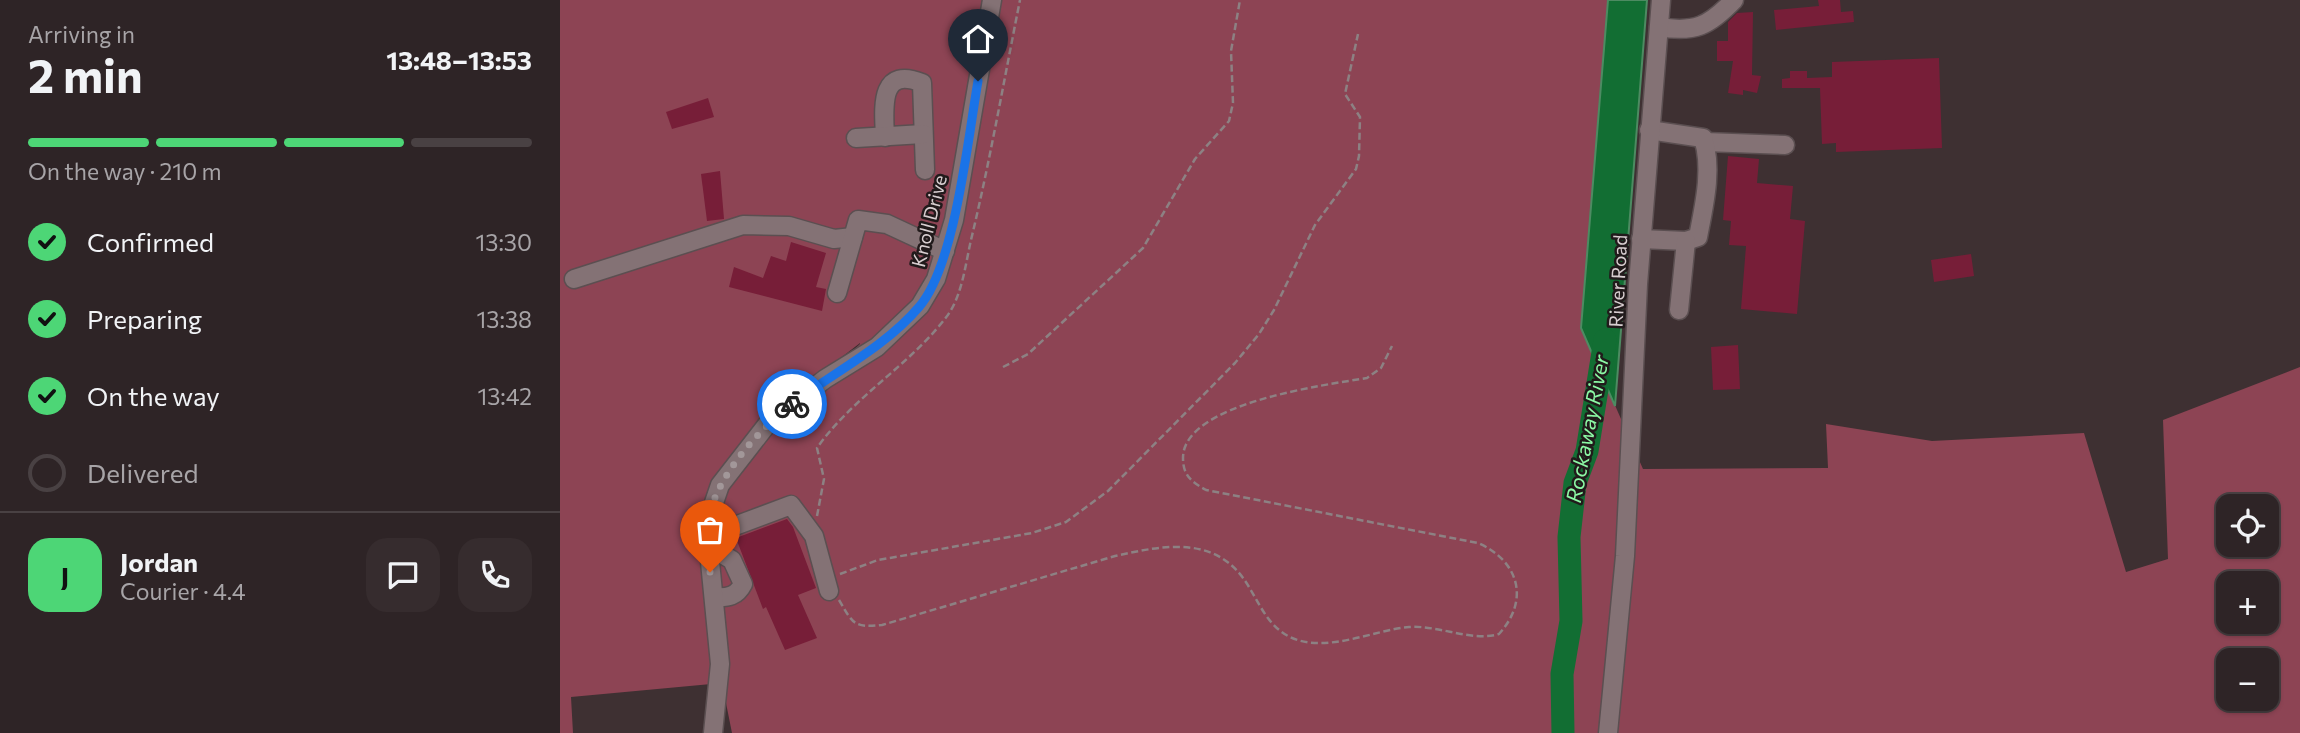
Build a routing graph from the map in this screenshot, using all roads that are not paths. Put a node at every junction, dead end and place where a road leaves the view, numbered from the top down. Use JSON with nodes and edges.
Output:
{"nodes":[{"id":1,"x":992,"y":0,"type":"edge"},
{"id":2,"x":1661,"y":0,"type":"edge"},
{"id":3,"x":1734,"y":0,"type":"edge"},
{"id":4,"x":1659,"y":27,"type":"junction"},
{"id":5,"x":1649,"y":130,"type":"junction"},
{"id":6,"x":923,"y":134,"type":"junction"},
{"id":7,"x":885,"y":136,"type":"junction"},
{"id":8,"x":856,"y":138,"type":"dead end"},
{"id":9,"x":1704,"y":142,"type":"junction"},
{"id":10,"x":1785,"y":145,"type":"dead end"},
{"id":11,"x":925,"y":170,"type":"dead end"},
{"id":12,"x":853,"y":237,"type":"junction"},
{"id":13,"x":1641,"y":239,"type":"junction"},
{"id":14,"x":1686,"y":241,"type":"junction"},
{"id":15,"x":945,"y":251,"type":"junction"},
{"id":16,"x":574,"y":279,"type":"dead end"},
{"id":17,"x":837,"y":293,"type":"dead end"},
{"id":18,"x":1679,"y":310,"type":"dead end"},
{"id":19,"x":708,"y":538,"type":"junction"},
{"id":20,"x":828,"y":584,"type":"road end"},
{"id":21,"x":715,"y":597,"type":"junction"},
{"id":22,"x":713,"y":733,"type":"edge"},
{"id":23,"x":1608,"y":733,"type":"edge"}],
"edges":[{"from":1,"to":15,"type":"street","name":"Knoll Drive"},
{"from":2,"to":4,"type":"street","name":"River Road"},
{"from":3,"to":4,"type":"street"},
{"from":4,"to":5,"type":"street","name":"River Road"},
{"from":5,"to":9,"type":"street"},
{"from":5,"to":13,"type":"street","name":"River Road"},
{"from":6,"to":7,"type":"street"},
{"from":6,"to":7,"type":"street"},
{"from":6,"to":11,"type":"street"},
{"from":7,"to":8,"type":"street"},
{"from":9,"to":10,"type":"street"},
{"from":9,"to":14,"type":"street"},
{"from":12,"to":15,"type":"street"},
{"from":12,"to":16,"type":"street"},
{"from":12,"to":17,"type":"street"},
{"from":13,"to":14,"type":"street"},
{"from":13,"to":23,"type":"street","name":"River Road"},
{"from":14,"to":18,"type":"street"},
{"from":15,"to":19,"type":"street","name":"Knoll Drive"},
{"from":19,"to":20,"type":"street"},
{"from":19,"to":21,"type":"street","name":"Knoll Drive"},
{"from":19,"to":21,"type":"street"},
{"from":21,"to":22,"type":"street","name":"Knoll Drive"}]}
